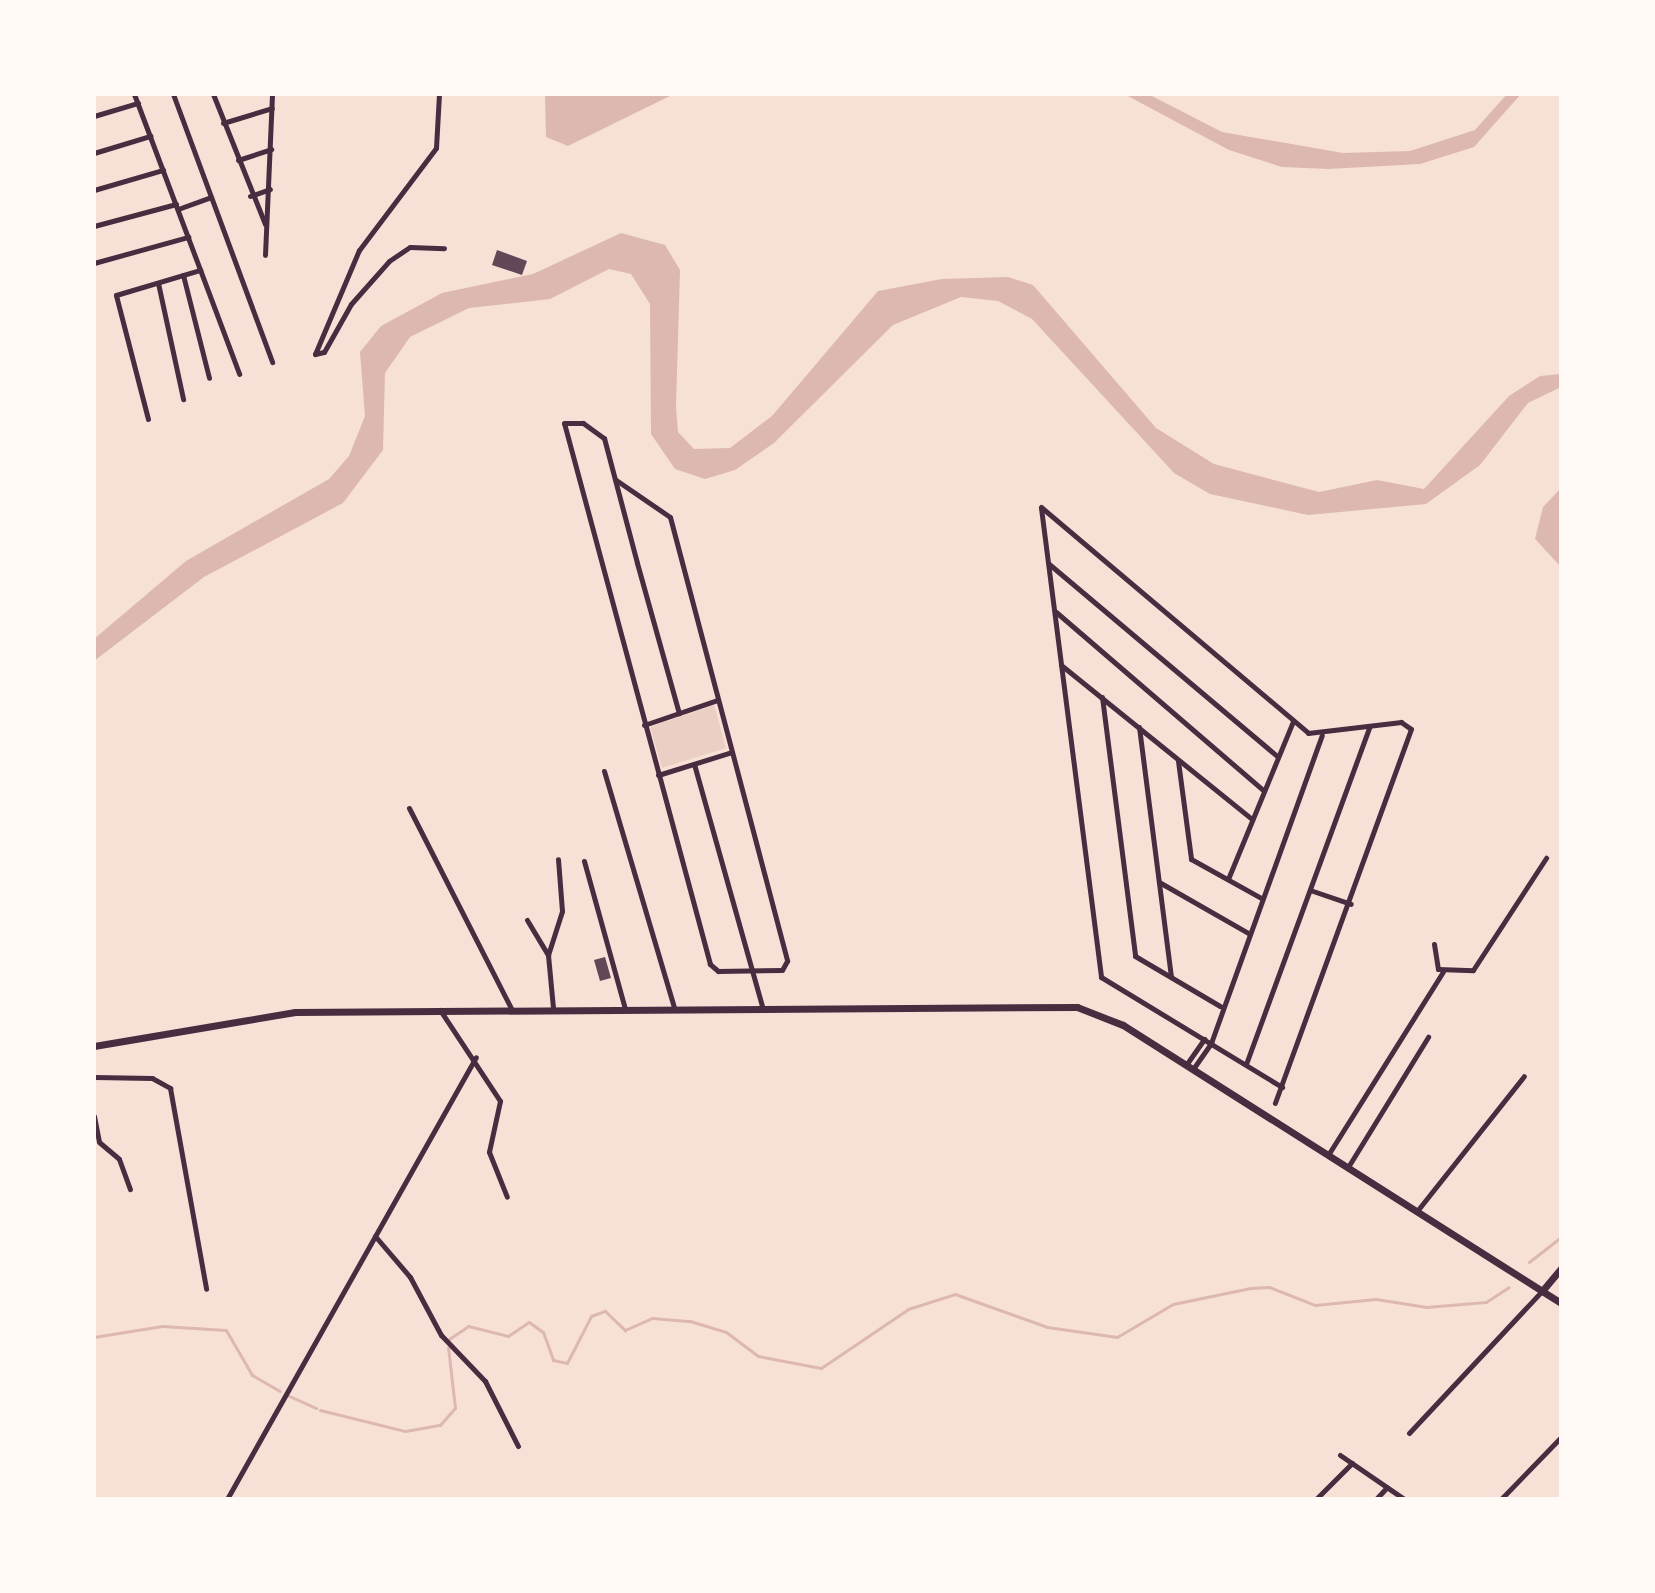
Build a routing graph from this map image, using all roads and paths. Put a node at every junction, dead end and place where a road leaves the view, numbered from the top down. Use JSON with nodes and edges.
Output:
{"nodes":[{"id":1,"x":134,"y":94,"type":"edge"},
{"id":2,"x":173,"y":94,"type":"edge"},
{"id":3,"x":213,"y":94,"type":"edge"},
{"id":4,"x":272,"y":94,"type":"edge"},
{"id":5,"x":439,"y":94,"type":"edge"},
{"id":6,"x":138,"y":103,"type":"junction"},
{"id":7,"x":272,"y":108,"type":"junction"},
{"id":8,"x":94,"y":116,"type":"edge"},
{"id":9,"x":223,"y":123,"type":"junction"},
{"id":10,"x":150,"y":136,"type":"junction"},
{"id":11,"x":271,"y":149,"type":"junction"},
{"id":12,"x":94,"y":153,"type":"edge"},
{"id":13,"x":237,"y":160,"type":"junction"},
{"id":14,"x":163,"y":170,"type":"junction"},
{"id":15,"x":270,"y":189,"type":"junction"},
{"id":16,"x":94,"y":190,"type":"edge"},
{"id":17,"x":250,"y":196,"type":"junction"},
{"id":18,"x":211,"y":197,"type":"junction"},
{"id":19,"x":177,"y":207,"type":"junction"},
{"id":20,"x":265,"y":224,"type":"junction"},
{"id":21,"x":94,"y":226,"type":"edge"},
{"id":22,"x":188,"y":237,"type":"junction"},
{"id":23,"x":444,"y":248,"type":"dead end"},
{"id":24,"x":265,"y":255,"type":"dead end"},
{"id":25,"x":94,"y":263,"type":"edge"},
{"id":26,"x":200,"y":270,"type":"junction"},
{"id":27,"x":183,"y":275,"type":"junction"},
{"id":28,"x":158,"y":283,"type":"junction"},
{"id":29,"x":272,"y":362,"type":"dead end"},
{"id":30,"x":239,"y":374,"type":"dead end"},
{"id":31,"x":209,"y":378,"type":"dead end"},
{"id":32,"x":183,"y":399,"type":"dead end"},
{"id":33,"x":148,"y":419,"type":"dead end"},
{"id":34,"x":616,"y":480,"type":"junction"},
{"id":35,"x":1049,"y":563,"type":"junction"},
{"id":36,"x":1055,"y":611,"type":"junction"},
{"id":37,"x":1061,"y":665,"type":"junction"},
{"id":38,"x":1102,"y":697,"type":"junction"},
{"id":39,"x":718,"y":700,"type":"junction"},
{"id":40,"x":679,"y":713,"type":"junction"},
{"id":41,"x":1293,"y":721,"type":"junction"},
{"id":42,"x":644,"y":725,"type":"junction"},
{"id":43,"x":1139,"y":727,"type":"junction"},
{"id":44,"x":1369,"y":727,"type":"junction"},
{"id":45,"x":1322,"y":735,"type":"junction"},
{"id":46,"x":732,"y":752,"type":"junction"},
{"id":47,"x":1278,"y":757,"type":"junction"},
{"id":48,"x":1178,"y":759,"type":"junction"},
{"id":49,"x":694,"y":764,"type":"junction"},
{"id":50,"x":604,"y":771,"type":"dead end"},
{"id":51,"x":658,"y":775,"type":"junction"},
{"id":52,"x":1264,"y":791,"type":"junction"},
{"id":53,"x":409,"y":808,"type":"dead end"},
{"id":54,"x":1252,"y":819,"type":"junction"},
{"id":55,"x":1546,"y":858,"type":"dead end"},
{"id":56,"x":558,"y":859,"type":"dead end"},
{"id":57,"x":584,"y":861,"type":"dead end"},
{"id":58,"x":1228,"y":879,"type":"junction"},
{"id":59,"x":1159,"y":882,"type":"junction"},
{"id":60,"x":1310,"y":890,"type":"junction"},
{"id":61,"x":1261,"y":898,"type":"junction"},
{"id":62,"x":1351,"y":904,"type":"junction"},
{"id":63,"x":527,"y":920,"type":"dead end"},
{"id":64,"x":1248,"y":933,"type":"junction"},
{"id":65,"x":1434,"y":944,"type":"dead end"},
{"id":66,"x":548,"y":955,"type":"junction"},
{"id":67,"x":752,"y":971,"type":"junction"},
{"id":68,"x":1443,"y":972,"type":"junction"},
{"id":69,"x":1171,"y":977,"type":"junction"},
{"id":70,"x":1220,"y":1006,"type":"junction"},
{"id":71,"x":511,"y":1008,"type":"junction"},
{"id":72,"x":553,"y":1008,"type":"junction"},
{"id":73,"x":440,"y":1009,"type":"junction"},
{"id":74,"x":625,"y":1009,"type":"junction"},
{"id":75,"x":675,"y":1010,"type":"junction"},
{"id":76,"x":763,"y":1011,"type":"junction"},
{"id":77,"x":1428,"y":1037,"type":"dead end"},
{"id":78,"x":1208,"y":1039,"type":"junction"},
{"id":79,"x":94,"y":1046,"type":"edge"},
{"id":80,"x":476,"y":1057,"type":"junction"},
{"id":81,"x":1246,"y":1064,"type":"junction"},
{"id":82,"x":1190,"y":1067,"type":"junction"},
{"id":83,"x":1524,"y":1076,"type":"dead end"},
{"id":84,"x":94,"y":1077,"type":"edge"},
{"id":85,"x":1282,"y":1087,"type":"junction"},
{"id":86,"x":1275,"y":1103,"type":"dead end"},
{"id":87,"x":94,"y":1116,"type":"edge"},
{"id":88,"x":1328,"y":1155,"type":"junction"},
{"id":89,"x":1348,"y":1167,"type":"junction"},
{"id":90,"x":130,"y":1189,"type":"dead end"},
{"id":91,"x":507,"y":1197,"type":"dead end"},
{"id":92,"x":1417,"y":1211,"type":"junction"},
{"id":93,"x":375,"y":1236,"type":"junction"},
{"id":94,"x":1561,"y":1268,"type":"edge"},
{"id":95,"x":206,"y":1289,"type":"dead end"},
{"id":96,"x":1542,"y":1291,"type":"junction"},
{"id":97,"x":1561,"y":1303,"type":"edge"},
{"id":98,"x":1409,"y":1433,"type":"dead end"},
{"id":99,"x":1561,"y":1437,"type":"edge"},
{"id":100,"x":518,"y":1446,"type":"dead end"},
{"id":101,"x":1340,"y":1455,"type":"dead end"},
{"id":102,"x":1352,"y":1463,"type":"junction"},
{"id":103,"x":1387,"y":1487,"type":"junction"},
{"id":104,"x":227,"y":1499,"type":"edge"},
{"id":105,"x":1316,"y":1499,"type":"edge"},
{"id":106,"x":1376,"y":1499,"type":"edge"},
{"id":107,"x":1404,"y":1499,"type":"edge"},
{"id":108,"x":1501,"y":1499,"type":"edge"}],
"edges":[{"from":1,"to":6,"type":"street"},
{"from":2,"to":18,"type":"street"},
{"from":3,"to":9,"type":"street"},
{"from":4,"to":7,"type":"street"},
{"from":5,"to":23,"type":"street"},
{"from":6,"to":8,"type":"street"},
{"from":6,"to":10,"type":"street"},
{"from":7,"to":9,"type":"street"},
{"from":7,"to":11,"type":"street"},
{"from":9,"to":13,"type":"street"},
{"from":10,"to":12,"type":"street"},
{"from":10,"to":14,"type":"street"},
{"from":11,"to":13,"type":"street"},
{"from":11,"to":15,"type":"street"},
{"from":13,"to":17,"type":"street"},
{"from":14,"to":16,"type":"street"},
{"from":14,"to":19,"type":"street"},
{"from":15,"to":17,"type":"street"},
{"from":15,"to":20,"type":"street"},
{"from":17,"to":20,"type":"street"},
{"from":18,"to":19,"type":"street"},
{"from":18,"to":29,"type":"street"},
{"from":19,"to":21,"type":"street"},
{"from":19,"to":22,"type":"street"},
{"from":20,"to":24,"type":"street"},
{"from":22,"to":25,"type":"street"},
{"from":22,"to":26,"type":"street"},
{"from":26,"to":27,"type":"street"},
{"from":26,"to":30,"type":"street"},
{"from":27,"to":28,"type":"street"},
{"from":27,"to":31,"type":"street"},
{"from":28,"to":32,"type":"street"},
{"from":28,"to":33,"type":"street"},
{"from":34,"to":39,"type":"street"},
{"from":34,"to":40,"type":"street"},
{"from":34,"to":42,"type":"street"},
{"from":35,"to":36,"type":"street"},
{"from":35,"to":41,"type":"street"},
{"from":35,"to":47,"type":"street"},
{"from":36,"to":37,"type":"street"},
{"from":36,"to":52,"type":"street"},
{"from":37,"to":38,"type":"street"},
{"from":37,"to":78,"type":"street"},
{"from":38,"to":43,"type":"street"},
{"from":38,"to":69,"type":"street"},
{"from":39,"to":40,"type":"street"},
{"from":39,"to":46,"type":"street"},
{"from":40,"to":42,"type":"street"},
{"from":41,"to":45,"type":"street"},
{"from":41,"to":47,"type":"street"},
{"from":42,"to":51,"type":"street"},
{"from":43,"to":48,"type":"street"},
{"from":43,"to":59,"type":"street"},
{"from":44,"to":45,"type":"street"},
{"from":44,"to":60,"type":"street"},
{"from":44,"to":62,"type":"street"},
{"from":45,"to":61,"type":"street"},
{"from":46,"to":49,"type":"street"},
{"from":46,"to":67,"type":"street"},
{"from":47,"to":52,"type":"street"},
{"from":48,"to":54,"type":"street"},
{"from":48,"to":58,"type":"street"},
{"from":49,"to":51,"type":"street"},
{"from":49,"to":67,"type":"street"},
{"from":50,"to":75,"type":"street"},
{"from":51,"to":67,"type":"street"},
{"from":52,"to":54,"type":"street"},
{"from":53,"to":71,"type":"street"},
{"from":54,"to":58,"type":"street"},
{"from":55,"to":68,"type":"street"},
{"from":56,"to":66,"type":"street"},
{"from":57,"to":74,"type":"street"},
{"from":58,"to":61,"type":"street"},
{"from":59,"to":64,"type":"street"},
{"from":59,"to":69,"type":"street"},
{"from":60,"to":62,"type":"street"},
{"from":60,"to":81,"type":"street"},
{"from":61,"to":64,"type":"street"},
{"from":62,"to":85,"type":"street"},
{"from":63,"to":66,"type":"street"},
{"from":64,"to":70,"type":"street"},
{"from":65,"to":68,"type":"street"},
{"from":66,"to":72,"type":"street"},
{"from":67,"to":76,"type":"street"},
{"from":68,"to":88,"type":"street"},
{"from":69,"to":70,"type":"street"},
{"from":70,"to":78,"type":"street"},
{"from":71,"to":72,"type":"main road"},
{"from":71,"to":73,"type":"main road"},
{"from":72,"to":74,"type":"main road"},
{"from":73,"to":79,"type":"main road"},
{"from":73,"to":80,"type":"street"},
{"from":74,"to":75,"type":"main road"},
{"from":75,"to":76,"type":"main road"},
{"from":76,"to":82,"type":"main road"},
{"from":77,"to":89,"type":"street"},
{"from":78,"to":81,"type":"street"},
{"from":78,"to":82,"type":"street"},
{"from":80,"to":91,"type":"street"},
{"from":80,"to":93,"type":"street"},
{"from":81,"to":85,"type":"street"},
{"from":82,"to":88,"type":"main road"},
{"from":83,"to":92,"type":"street"},
{"from":84,"to":95,"type":"street"},
{"from":85,"to":86,"type":"street"},
{"from":87,"to":90,"type":"street"},
{"from":88,"to":89,"type":"main road"},
{"from":89,"to":92,"type":"main road"},
{"from":92,"to":96,"type":"main road"},
{"from":93,"to":100,"type":"street"},
{"from":93,"to":104,"type":"street"},
{"from":94,"to":96,"type":"main road"},
{"from":96,"to":97,"type":"main road"},
{"from":96,"to":98,"type":"street"},
{"from":99,"to":108,"type":"street"},
{"from":101,"to":102,"type":"street"},
{"from":102,"to":103,"type":"street"},
{"from":102,"to":105,"type":"street"},
{"from":103,"to":106,"type":"street"},
{"from":103,"to":107,"type":"street"}]}
